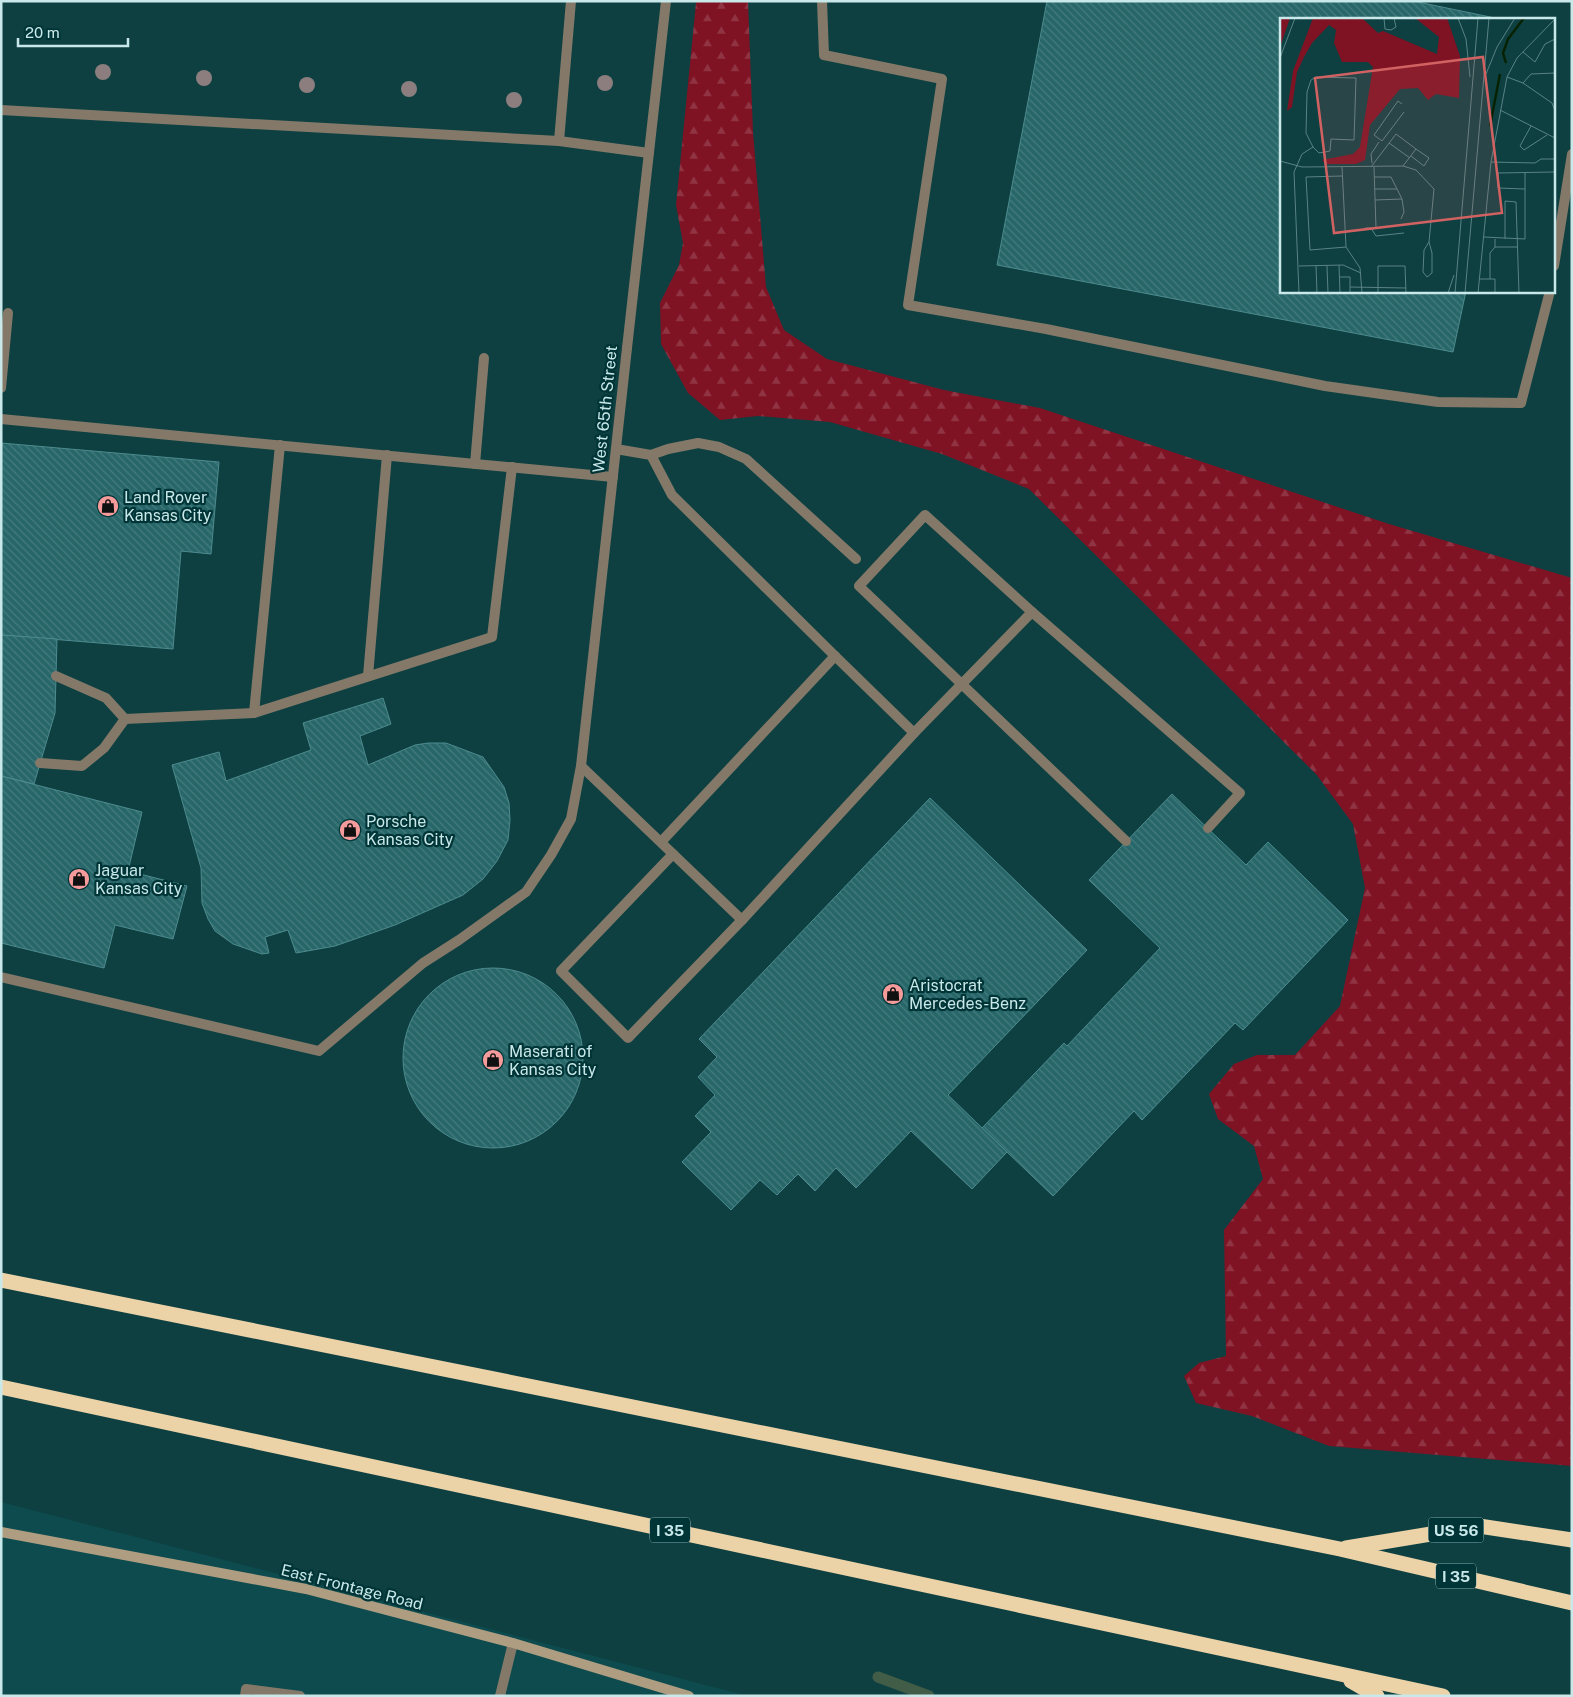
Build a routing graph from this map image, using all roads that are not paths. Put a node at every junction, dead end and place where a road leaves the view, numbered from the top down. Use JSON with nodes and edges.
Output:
{"nodes":[{"id":1,"x":571,"y":1,"type":"edge"},
{"id":2,"x":666,"y":1,"type":"edge"},
{"id":3,"x":822,"y":1,"type":"edge"},
{"id":4,"x":1,"y":110,"type":"edge"},
{"id":5,"x":559,"y":141,"type":"junction"},
{"id":6,"x":649,"y":153,"type":"junction"},
{"id":7,"x":1572,"y":154,"type":"edge"},
{"id":8,"x":1556,"y":254,"type":"edge"},
{"id":9,"x":1550,"y":292,"type":"edge"},
{"id":10,"x":8,"y":313,"type":"dead end"},
{"id":11,"x":484,"y":358,"type":"dead end"},
{"id":12,"x":2,"y":375,"type":"edge"},
{"id":13,"x":1,"y":388,"type":"edge"},
{"id":14,"x":1,"y":419,"type":"edge"},
{"id":15,"x":280,"y":446,"type":"junction"},
{"id":16,"x":616,"y":449,"type":"junction"},
{"id":17,"x":387,"y":455,"type":"junction"},
{"id":18,"x":650,"y":455,"type":"junction"},
{"id":19,"x":475,"y":464,"type":"junction"},
{"id":20,"x":512,"y":467,"type":"junction"},
{"id":21,"x":613,"y":477,"type":"junction"},
{"id":22,"x":856,"y":559,"type":"dead end"},
{"id":23,"x":1032,"y":612,"type":"junction"},
{"id":24,"x":835,"y":656,"type":"junction"},
{"id":25,"x":56,"y":676,"type":"dead end"},
{"id":26,"x":368,"y":676,"type":"junction"},
{"id":27,"x":961,"y":684,"type":"junction"},
{"id":28,"x":254,"y":713,"type":"junction"},
{"id":29,"x":125,"y":718,"type":"junction"},
{"id":30,"x":914,"y":732,"type":"junction"},
{"id":31,"x":40,"y":763,"type":"dead end"},
{"id":32,"x":581,"y":766,"type":"junction"},
{"id":33,"x":1208,"y":828,"type":"dead end"},
{"id":34,"x":1126,"y":841,"type":"dead end"},
{"id":35,"x":661,"y":842,"type":"junction"},
{"id":36,"x":673,"y":854,"type":"junction"},
{"id":37,"x":742,"y":920,"type":"junction"},
{"id":38,"x":1,"y":977,"type":"edge"},
{"id":39,"x":1,"y":1280,"type":"edge"},
{"id":40,"x":1,"y":1387,"type":"edge"},
{"id":41,"x":1,"y":1532,"type":"edge"},
{"id":42,"x":1572,"y":1540,"type":"edge"},
{"id":43,"x":1340,"y":1549,"type":"junction"},
{"id":44,"x":1572,"y":1604,"type":"edge"},
{"id":45,"x":513,"y":1643,"type":"junction"},
{"id":46,"x":1339,"y":1674,"type":"junction"},
{"id":47,"x":246,"y":1696,"type":"edge"},
{"id":48,"x":300,"y":1696,"type":"edge"},
{"id":49,"x":500,"y":1696,"type":"edge"},
{"id":50,"x":689,"y":1696,"type":"edge"},
{"id":51,"x":1377,"y":1696,"type":"edge"},
{"id":52,"x":1444,"y":1696,"type":"edge"}],
"edges":[{"from":1,"to":5,"type":"street"},
{"from":2,"to":6,"type":"street","name":"West 65th Street"},
{"from":3,"to":9,"type":"street"},
{"from":4,"to":5,"type":"street"},
{"from":5,"to":6,"type":"street"},
{"from":6,"to":16,"type":"street","name":"West 65th Street"},
{"from":7,"to":8,"type":"street"},
{"from":10,"to":12,"type":"street"},
{"from":11,"to":19,"type":"street"},
{"from":12,"to":13,"type":"street"},
{"from":14,"to":15,"type":"street"},
{"from":15,"to":17,"type":"street"},
{"from":15,"to":28,"type":"street"},
{"from":16,"to":18,"type":"street"},
{"from":16,"to":21,"type":"street","name":"West 65th Street"},
{"from":17,"to":19,"type":"street"},
{"from":17,"to":26,"type":"street"},
{"from":18,"to":22,"type":"street"},
{"from":18,"to":24,"type":"street"},
{"from":19,"to":20,"type":"street"},
{"from":20,"to":21,"type":"street"},
{"from":20,"to":26,"type":"street"},
{"from":21,"to":32,"type":"street","name":"West 65th Street"},
{"from":23,"to":27,"type":"street"},
{"from":23,"to":27,"type":"street"},
{"from":23,"to":33,"type":"street"},
{"from":24,"to":30,"type":"street"},
{"from":24,"to":35,"type":"street"},
{"from":25,"to":29,"type":"street"},
{"from":26,"to":28,"type":"street"},
{"from":27,"to":30,"type":"street"},
{"from":27,"to":34,"type":"street"},
{"from":28,"to":29,"type":"street"},
{"from":29,"to":31,"type":"street"},
{"from":30,"to":37,"type":"street"},
{"from":32,"to":35,"type":"street"},
{"from":32,"to":38,"type":"street","name":"West 65th Street"},
{"from":35,"to":36,"type":"street"},
{"from":36,"to":37,"type":"street"},
{"from":36,"to":37,"type":"street"},
{"from":39,"to":43,"type":"highway","number":"I 35"},
{"from":40,"to":46,"type":"highway","number":"I 35"},
{"from":41,"to":45,"type":"street","name":"East Frontage Road"},
{"from":42,"to":43,"type":"highway","number":"US 56"},
{"from":43,"to":44,"type":"highway","number":"I 35"},
{"from":45,"to":49,"type":"street"},
{"from":45,"to":50,"type":"street","name":"East Frontage Road"},
{"from":46,"to":51,"type":"highway"},
{"from":46,"to":52,"type":"highway","number":"I 35"},
{"from":47,"to":48,"type":"street"}]}
